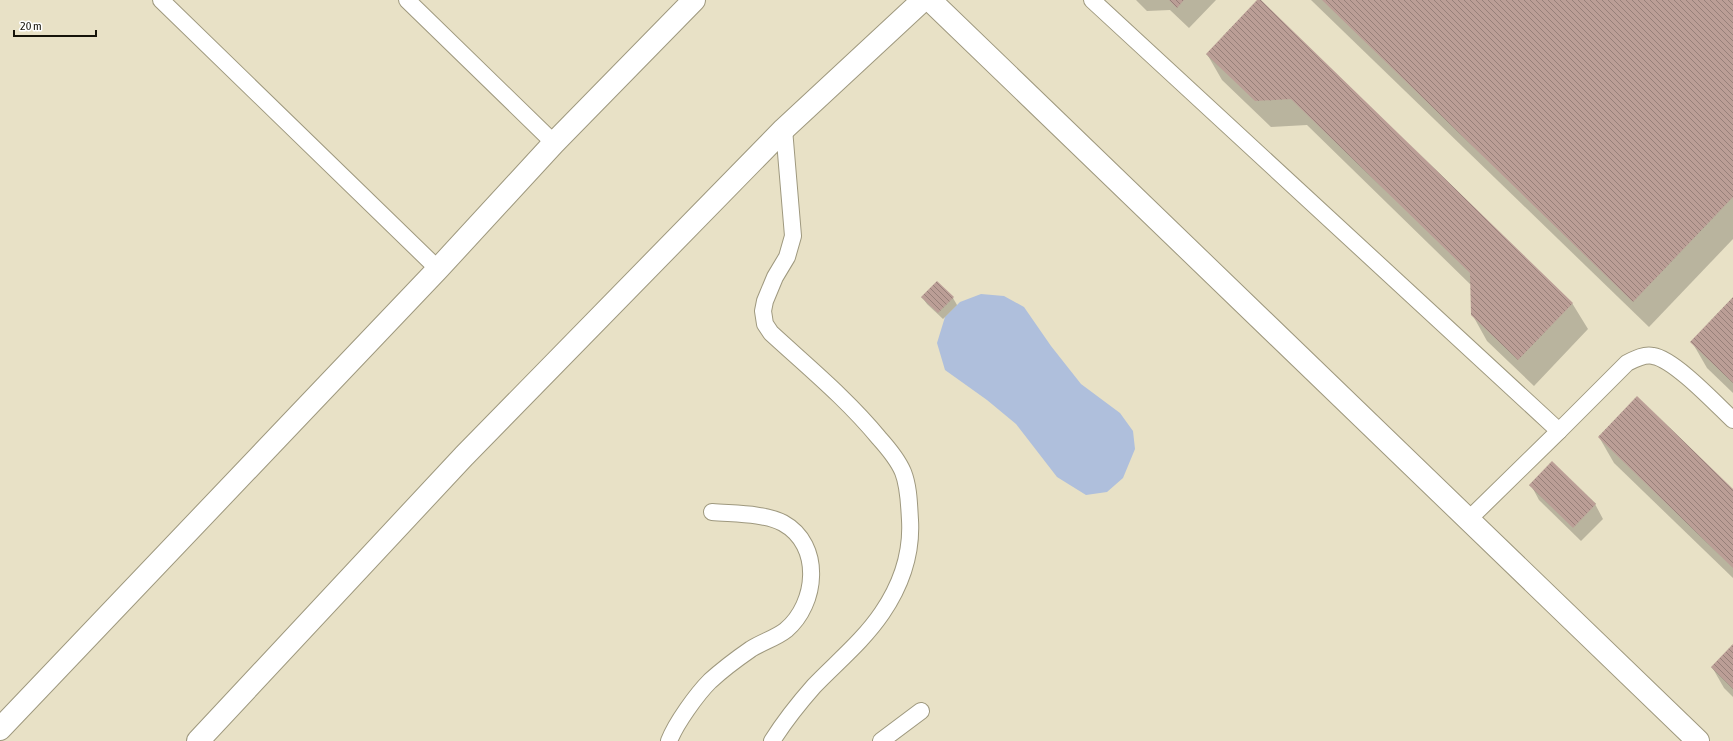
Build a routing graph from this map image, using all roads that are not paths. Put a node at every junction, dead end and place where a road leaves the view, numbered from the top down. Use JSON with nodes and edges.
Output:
{"nodes":[{"id":1,"x":161,"y":0,"type":"edge"},
{"id":2,"x":407,"y":0,"type":"edge"},
{"id":3,"x":694,"y":0,"type":"edge"},
{"id":4,"x":923,"y":0,"type":"edge"},
{"id":5,"x":930,"y":0,"type":"edge"},
{"id":6,"x":1092,"y":0,"type":"edge"},
{"id":7,"x":784,"y":129,"type":"junction"},
{"id":8,"x":554,"y":144,"type":"junction"},
{"id":9,"x":438,"y":269,"type":"junction"},
{"id":10,"x":1733,"y":420,"type":"edge"},
{"id":11,"x":1559,"y":432,"type":"junction"},
{"id":12,"x":712,"y":512,"type":"dead end"},
{"id":13,"x":1469,"y":519,"type":"junction"},
{"id":14,"x":921,"y":711,"type":"dead end"},
{"id":15,"x":0,"y":729,"type":"edge"},
{"id":16,"x":198,"y":741,"type":"edge"},
{"id":17,"x":669,"y":741,"type":"edge"},
{"id":18,"x":772,"y":741,"type":"edge"},
{"id":19,"x":881,"y":741,"type":"edge"},
{"id":20,"x":1698,"y":741,"type":"edge"}],
"edges":[{"from":1,"to":9,"type":"lane"},
{"from":2,"to":8,"type":"lane"},
{"from":3,"to":8,"type":"street"},
{"from":4,"to":7,"type":"street"},
{"from":5,"to":13,"type":"street"},
{"from":6,"to":11,"type":"lane"},
{"from":7,"to":16,"type":"street"},
{"from":7,"to":18,"type":"lane"},
{"from":8,"to":9,"type":"street"},
{"from":9,"to":15,"type":"street"},
{"from":10,"to":11,"type":"lane"},
{"from":11,"to":13,"type":"lane"},
{"from":12,"to":17,"type":"lane"},
{"from":13,"to":20,"type":"street"},
{"from":14,"to":19,"type":"lane"}]}
